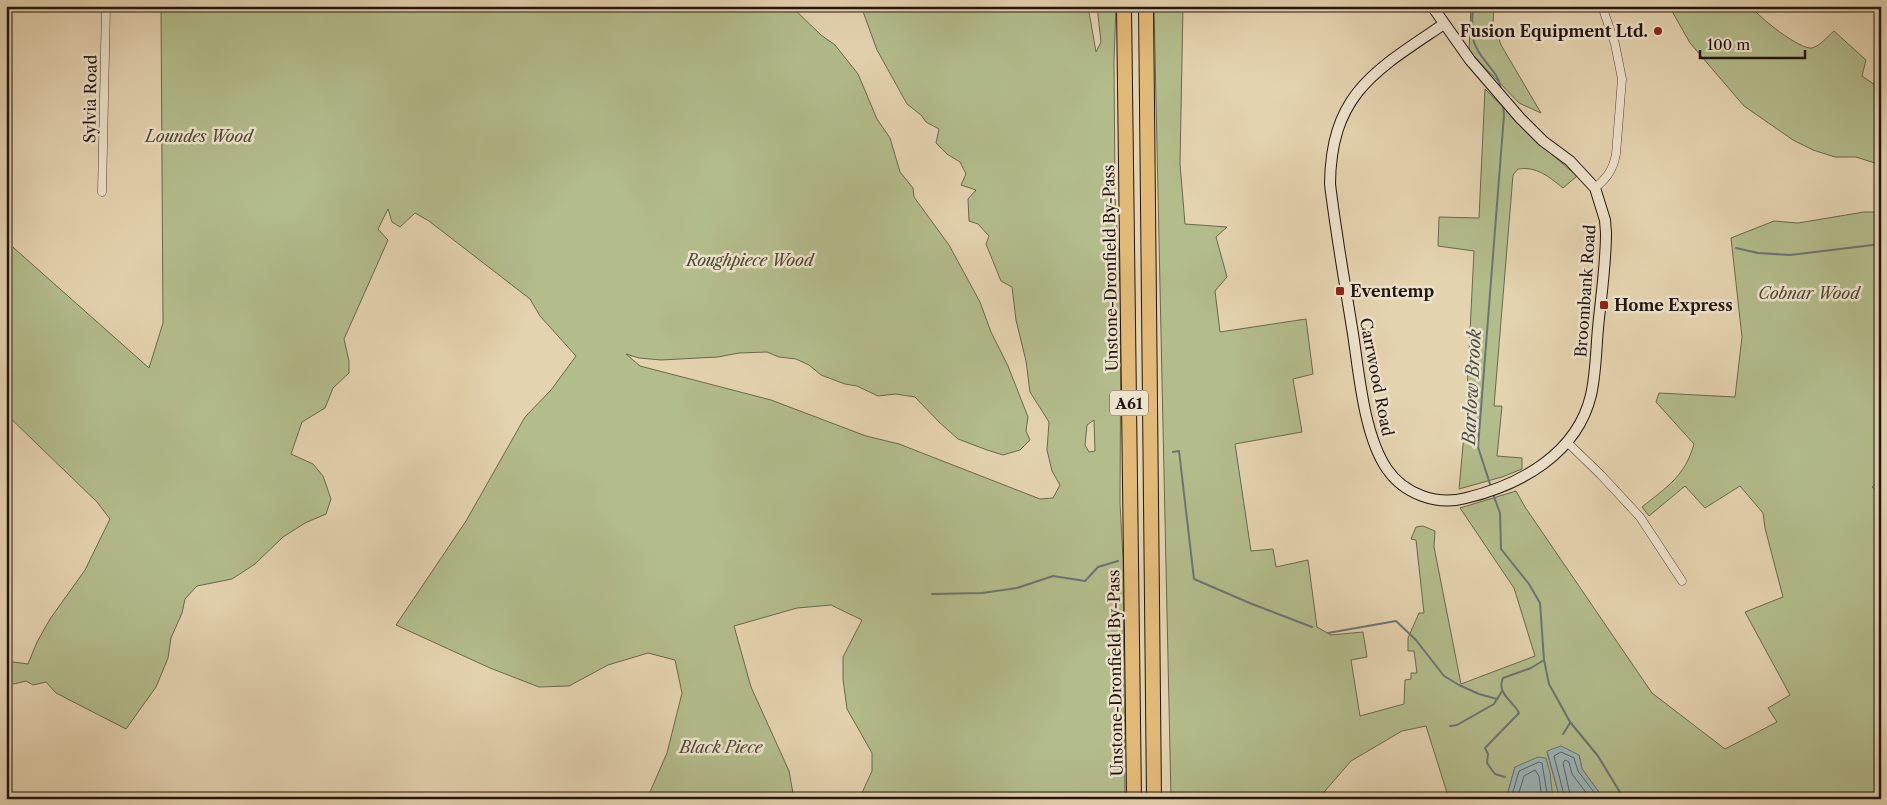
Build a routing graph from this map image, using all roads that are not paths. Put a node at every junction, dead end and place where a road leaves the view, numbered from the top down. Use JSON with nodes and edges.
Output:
{"nodes":[{"id":1,"x":106,"y":6,"type":"edge"},
{"id":2,"x":1124,"y":6,"type":"edge"},
{"id":3,"x":1146,"y":6,"type":"edge"},
{"id":4,"x":1432,"y":6,"type":"edge"},
{"id":5,"x":1602,"y":6,"type":"edge"},
{"id":6,"x":1444,"y":24,"type":"junction"},
{"id":7,"x":1595,"y":188,"type":"junction"},
{"id":8,"x":102,"y":192,"type":"dead end"},
{"id":9,"x":1567,"y":442,"type":"junction"},
{"id":10,"x":1450,"y":500,"type":"joint"},
{"id":11,"x":1682,"y":581,"type":"dead end"},
{"id":12,"x":1134,"y":799,"type":"edge"},
{"id":13,"x":1154,"y":799,"type":"edge"}],
"edges":[{"from":1,"to":8,"type":"street","name":"Sylvia Road"},
{"from":2,"to":12,"type":"highway","name":"Unstone-Dronfield By-Pass","number":"A61"},
{"from":3,"to":13,"type":"highway","number":"A61"},
{"from":4,"to":6,"type":"street","name":"Broombank Road"},
{"from":5,"to":7,"type":"street"},
{"from":6,"to":7,"type":"street","name":"Broombank Road"},
{"from":6,"to":10,"type":"street","name":"Carrwood Road"},
{"from":7,"to":9,"type":"street","name":"Broombank Road"},
{"from":9,"to":10,"type":"street","name":"Broombank Road"},
{"from":9,"to":11,"type":"street"}]}
